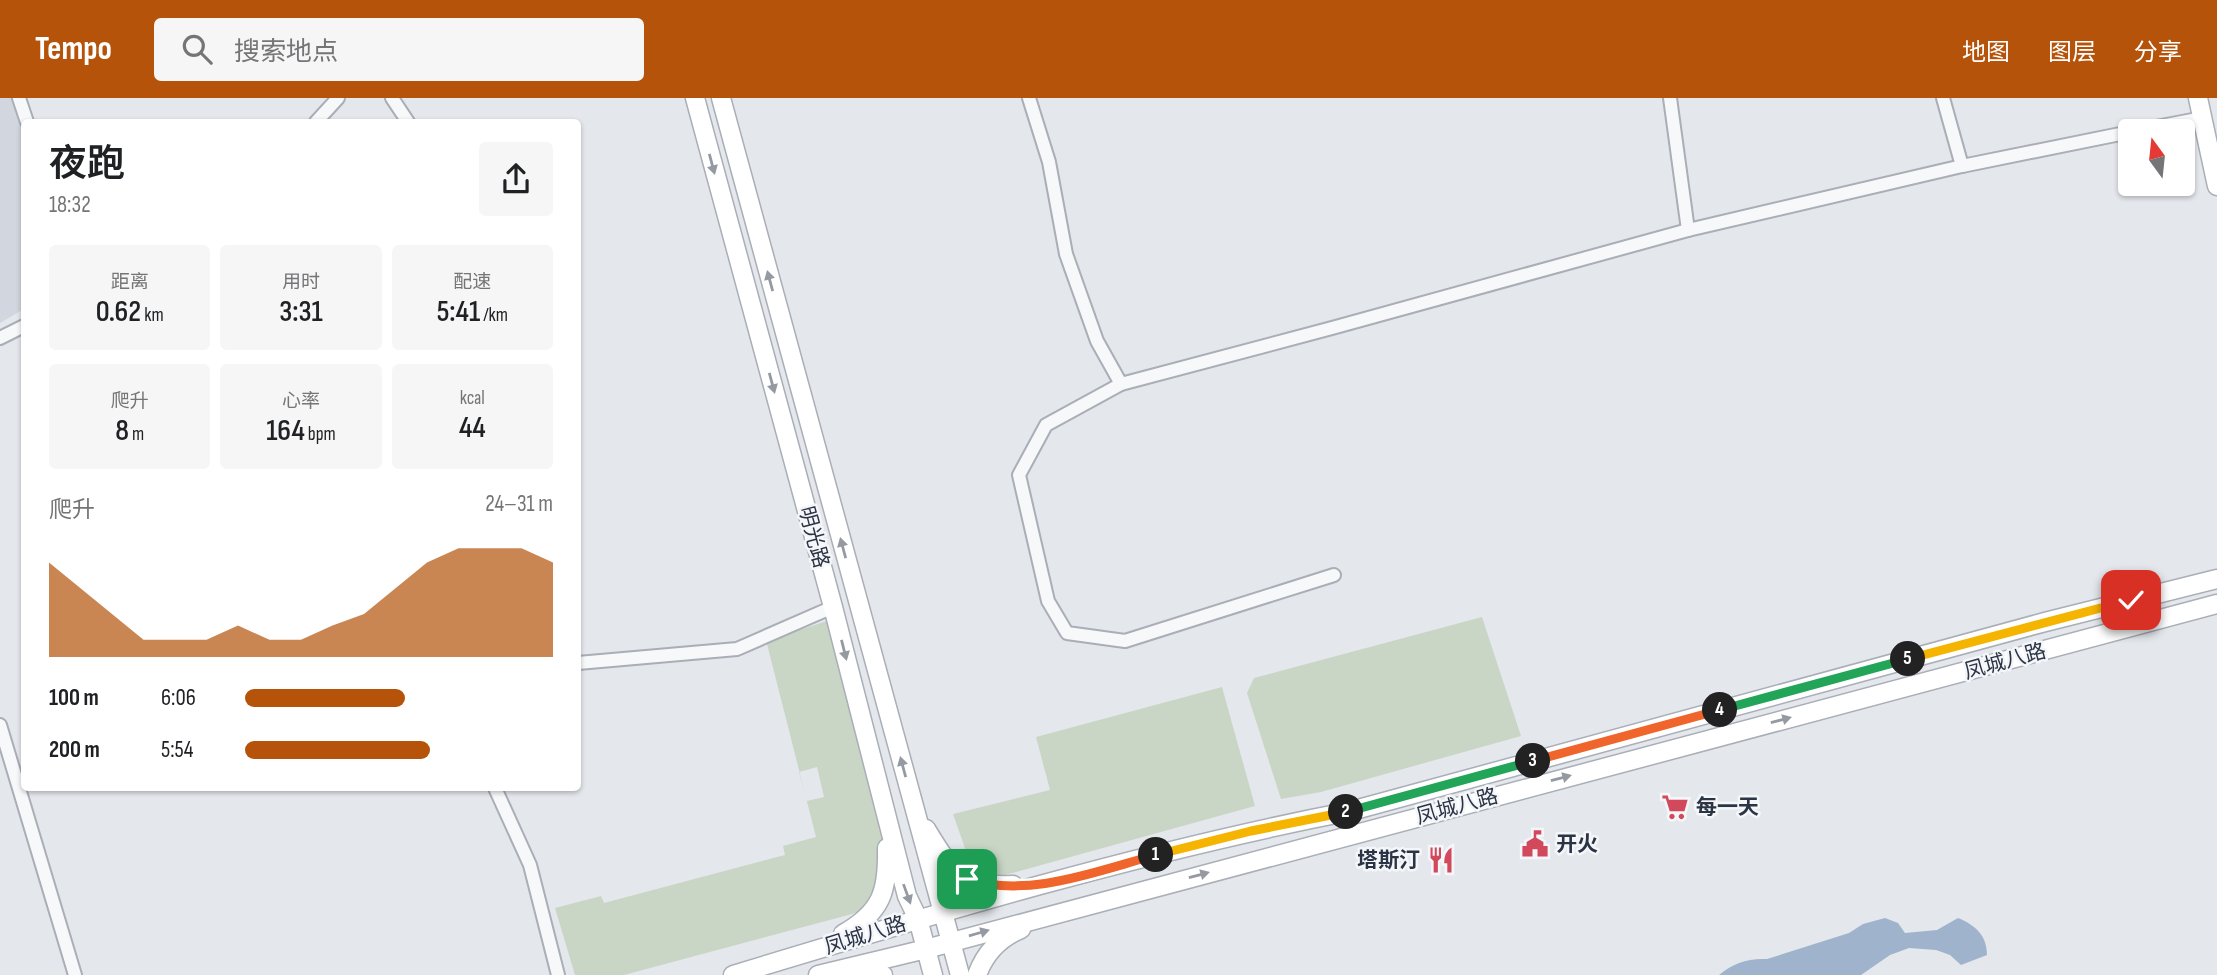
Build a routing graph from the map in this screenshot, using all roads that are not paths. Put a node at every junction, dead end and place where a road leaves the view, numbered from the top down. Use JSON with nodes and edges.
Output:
{"nodes":[{"id":1,"x":19,"y":98,"type":"edge"},
{"id":2,"x":338,"y":98,"type":"edge"},
{"id":3,"x":392,"y":98,"type":"edge"},
{"id":4,"x":695,"y":98,"type":"edge"},
{"id":5,"x":721,"y":98,"type":"edge"},
{"id":6,"x":1029,"y":98,"type":"edge"},
{"id":7,"x":1670,"y":98,"type":"edge"},
{"id":8,"x":1943,"y":98,"type":"edge"},
{"id":9,"x":2199,"y":98,"type":"edge"},
{"id":10,"x":2203,"y":118,"type":"junction"},
{"id":11,"x":26,"y":119,"type":"edge"},
{"id":12,"x":319,"y":119,"type":"edge"},
{"id":13,"x":406,"y":119,"type":"edge"},
{"id":14,"x":2195,"y":120,"type":"edge"},
{"id":15,"x":2118,"y":134,"type":"edge"},
{"id":16,"x":1962,"y":166,"type":"junction"},
{"id":17,"x":2217,"y":186,"type":"edge"},
{"id":18,"x":1688,"y":230,"type":"junction"},
{"id":19,"x":21,"y":328,"type":"edge"},
{"id":20,"x":0,"y":338,"type":"edge"},
{"id":21,"x":1121,"y":383,"type":"junction"},
{"id":22,"x":1334,"y":575,"type":"dead end"},
{"id":23,"x":2217,"y":579,"type":"edge"},
{"id":24,"x":2217,"y":604,"type":"edge"},
{"id":25,"x":833,"y":607,"type":"junction"},
{"id":26,"x":581,"y":663,"type":"edge"},
{"id":27,"x":0,"y":725,"type":"edge"},
{"id":28,"x":496,"y":791,"type":"edge"},
{"id":29,"x":915,"y":811,"type":"junction"},
{"id":30,"x":887,"y":820,"type":"junction"},
{"id":31,"x":1051,"y":883,"type":"junction"},
{"id":32,"x":942,"y":911,"type":"junction"},
{"id":33,"x":1061,"y":911,"type":"junction"},
{"id":34,"x":918,"y":919,"type":"junction"},
{"id":35,"x":950,"y":942,"type":"junction"},
{"id":36,"x":926,"y":948,"type":"junction"},
{"id":37,"x":817,"y":949,"type":"junction"},
{"id":38,"x":821,"y":974,"type":"edge"},
{"id":39,"x":75,"y":975,"type":"edge"},
{"id":40,"x":558,"y":975,"type":"edge"},
{"id":41,"x":733,"y":975,"type":"edge"},
{"id":42,"x":883,"y":975,"type":"edge"},
{"id":43,"x":933,"y":975,"type":"edge"},
{"id":44,"x":960,"y":975,"type":"edge"},
{"id":45,"x":977,"y":975,"type":"edge"}],
"edges":[{"from":1,"to":11,"type":"street"},
{"from":2,"to":12,"type":"street"},
{"from":3,"to":13,"type":"street"},
{"from":4,"to":25,"type":"main road","name":"明光路","one_way":true},
{"from":29,"to":5,"type":"main road","name":"明光路","one_way":true},
{"from":6,"to":21,"type":"street"},
{"from":7,"to":18,"type":"street"},
{"from":8,"to":16,"type":"street"},
{"from":9,"to":10,"type":"main road"},
{"from":10,"to":14,"type":"street"},
{"from":10,"to":17,"type":"main road"},
{"from":15,"to":16,"type":"street"},
{"from":16,"to":18,"type":"street"},
{"from":18,"to":21,"type":"street"},
{"from":19,"to":20,"type":"street"},
{"from":21,"to":22,"type":"street"},
{"from":23,"to":31,"type":"main road","name":"凤城八路"},
{"from":33,"to":24,"type":"main road","name":"凤城八路","one_way":true},
{"from":25,"to":26,"type":"street"},
{"from":25,"to":30,"type":"main road","name":"明光路","one_way":true},
{"from":27,"to":39,"type":"street"},
{"from":28,"to":40,"type":"street"},
{"from":29,"to":31,"type":"main road"},
{"from":29,"to":32,"type":"main road","name":"明光路"},
{"from":30,"to":34,"type":"main road","name":"明光路","one_way":true},
{"from":30,"to":37,"type":"main road"},
{"from":31,"to":32,"type":"main road","name":"凤城八路"},
{"from":32,"to":34,"type":"main road","name":"凤城八路"},
{"from":32,"to":35,"type":"main road","name":"明光路"},
{"from":35,"to":33,"type":"main road","name":"凤城八路","one_way":true},
{"from":33,"to":45,"type":"main road"},
{"from":34,"to":36,"type":"main road","name":"明光路"},
{"from":34,"to":37,"type":"main road","name":"凤城八路"},
{"from":35,"to":36,"type":"main road","name":"凤城八路"},
{"from":35,"to":44,"type":"main road","name":"明光路"},
{"from":36,"to":38,"type":"main road","name":"凤城八路"},
{"from":36,"to":43,"type":"main road","name":"明光路"},
{"from":37,"to":41,"type":"main road","name":"凤城八路"},
{"from":38,"to":42,"type":"main road"}]}
